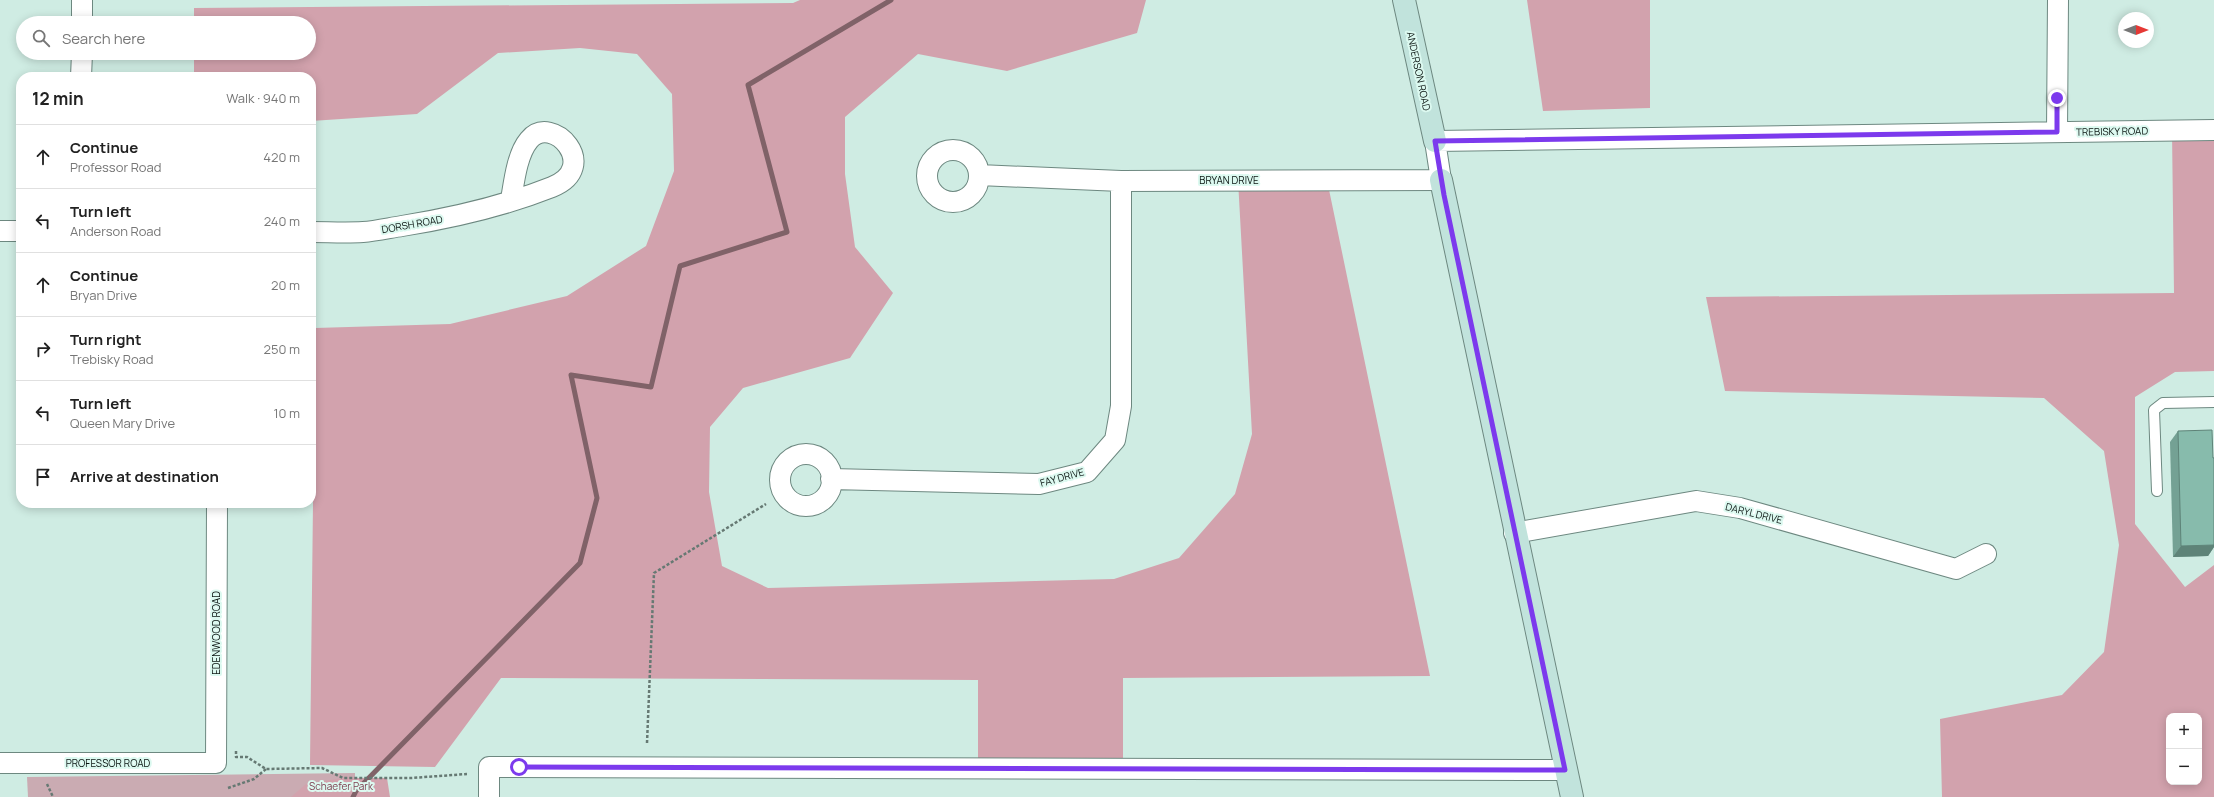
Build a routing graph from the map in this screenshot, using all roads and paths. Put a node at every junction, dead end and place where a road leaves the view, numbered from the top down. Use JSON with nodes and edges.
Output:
{"nodes":[{"id":1,"x":82,"y":0,"type":"edge"},
{"id":2,"x":1404,"y":0,"type":"edge"},
{"id":3,"x":2058,"y":0,"type":"edge"},
{"id":4,"x":82,"y":16,"type":"edge"},
{"id":5,"x":82,"y":60,"type":"edge"},
{"id":6,"x":81,"y":72,"type":"edge"},
{"id":7,"x":2214,"y":130,"type":"edge"},
{"id":8,"x":2057,"y":132,"type":"junction"},
{"id":9,"x":1435,"y":141,"type":"junction"},
{"id":10,"x":979,"y":175,"type":"dead end"},
{"id":11,"x":1441,"y":180,"type":"junction"},
{"id":12,"x":1121,"y":181,"type":"junction"},
{"id":13,"x":511,"y":200,"type":"dead end"},
{"id":14,"x":0,"y":231,"type":"edge"},
{"id":15,"x":16,"y":231,"type":"edge"},
{"id":16,"x":316,"y":232,"type":"edge"},
{"id":17,"x":2214,"y":402,"type":"edge"},
{"id":18,"x":831,"y":479,"type":"dead end"},
{"id":19,"x":2157,"y":491,"type":"dead end"},
{"id":20,"x":766,"y":504,"type":"dead end"},
{"id":21,"x":217,"y":508,"type":"edge"},
{"id":22,"x":1514,"y":532,"type":"junction"},
{"id":23,"x":1986,"y":554,"type":"dead end"},
{"id":24,"x":647,"y":743,"type":"dead end"},
{"id":25,"x":235,"y":746,"type":"dead end"},
{"id":26,"x":0,"y":764,"type":"edge"},
{"id":27,"x":216,"y":764,"type":"joint"},
{"id":28,"x":266,"y":770,"type":"junction"},
{"id":29,"x":1565,"y":770,"type":"junction"},
{"id":30,"x":467,"y":774,"type":"dead end"},
{"id":31,"x":47,"y":784,"type":"dead end"},
{"id":32,"x":228,"y":788,"type":"dead end"},
{"id":33,"x":53,"y":797,"type":"edge"},
{"id":34,"x":489,"y":797,"type":"edge"},
{"id":35,"x":1572,"y":797,"type":"edge"}],
"edges":[{"from":1,"to":4,"type":"street"},
{"from":2,"to":9,"type":"street","name":"ANDERSON ROAD"},
{"from":3,"to":8,"type":"street"},
{"from":5,"to":6,"type":"street"},
{"from":7,"to":8,"type":"street","name":"TREBISKY ROAD"},
{"from":8,"to":9,"type":"street","name":"TREBISKY ROAD"},
{"from":9,"to":11,"type":"street"},
{"from":10,"to":12,"type":"street","name":"BRYAN DRIVE"},
{"from":11,"to":12,"type":"street","name":"BRYAN DRIVE"},
{"from":11,"to":22,"type":"street"},
{"from":12,"to":18,"type":"street","name":"FAY DRIVE"},
{"from":13,"to":16,"type":"street","name":"DORSH ROAD"},
{"from":14,"to":15,"type":"street"},
{"from":17,"to":19,"type":"lane"},
{"from":20,"to":24,"type":"path"},
{"from":21,"to":27,"type":"street","name":"EDENWOOD ROAD"},
{"from":22,"to":23,"type":"street","name":"DARYL DRIVE"},
{"from":22,"to":29,"type":"street"},
{"from":25,"to":28,"type":"path"},
{"from":26,"to":27,"type":"street","name":"PROFESSOR ROAD"},
{"from":28,"to":30,"type":"path"},
{"from":28,"to":32,"type":"path"},
{"from":29,"to":34,"type":"street"},
{"from":29,"to":35,"type":"street"},
{"from":31,"to":33,"type":"path"}]}
